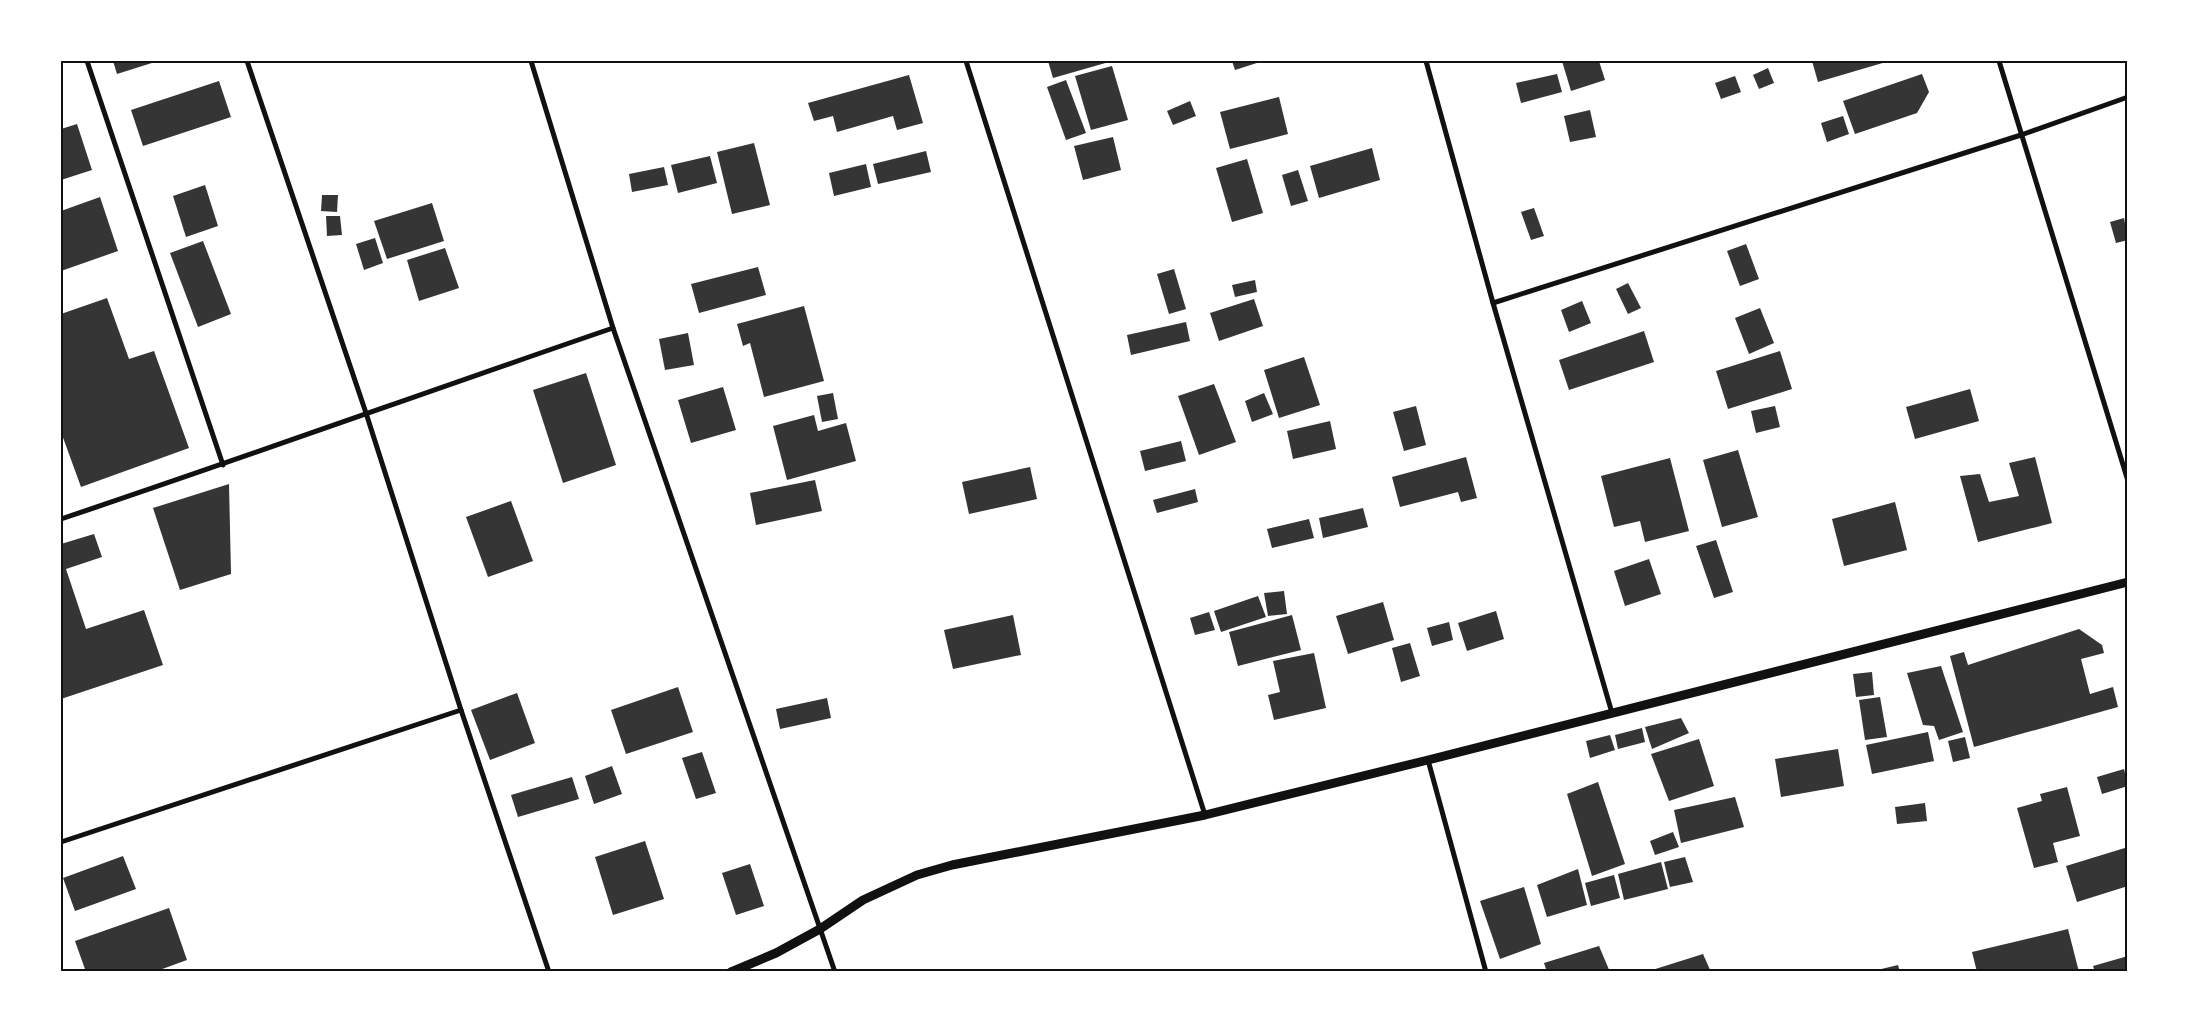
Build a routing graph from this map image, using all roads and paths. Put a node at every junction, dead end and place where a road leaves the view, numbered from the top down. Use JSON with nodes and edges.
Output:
{"nodes":[{"id":1,"x":87,"y":61,"type":"edge"},
{"id":2,"x":247,"y":61,"type":"edge"},
{"id":3,"x":531,"y":61,"type":"edge"},
{"id":4,"x":966,"y":61,"type":"edge"},
{"id":5,"x":1426,"y":61,"type":"edge"},
{"id":6,"x":1999,"y":61,"type":"edge"},
{"id":7,"x":2128,"y":96,"type":"edge"},
{"id":8,"x":2021,"y":136,"type":"junction"},
{"id":9,"x":1493,"y":303,"type":"junction"},
{"id":10,"x":613,"y":328,"type":"junction"},
{"id":11,"x":366,"y":413,"type":"junction"},
{"id":12,"x":223,"y":465,"type":"junction"},
{"id":13,"x":2128,"y":480,"type":"edge"},
{"id":14,"x":61,"y":519,"type":"edge"},
{"id":15,"x":2128,"y":582,"type":"edge"},
{"id":16,"x":461,"y":710,"type":"junction"},
{"id":17,"x":1612,"y":713,"type":"junction"},
{"id":18,"x":1428,"y":760,"type":"junction"},
{"id":19,"x":1205,"y":815,"type":"junction"},
{"id":20,"x":61,"y":842,"type":"edge"},
{"id":21,"x":820,"y":929,"type":"junction"},
{"id":22,"x":549,"y":972,"type":"edge"},
{"id":23,"x":731,"y":972,"type":"edge"},
{"id":24,"x":835,"y":972,"type":"edge"},
{"id":25,"x":1486,"y":972,"type":"edge"}],
"edges":[{"from":1,"to":12,"type":"street"},
{"from":2,"to":11,"type":"street"},
{"from":3,"to":10,"type":"street"},
{"from":4,"to":19,"type":"street"},
{"from":5,"to":9,"type":"street"},
{"from":6,"to":8,"type":"street"},
{"from":7,"to":8,"type":"street"},
{"from":8,"to":9,"type":"street"},
{"from":8,"to":13,"type":"street"},
{"from":9,"to":17,"type":"street"},
{"from":10,"to":11,"type":"street"},
{"from":10,"to":21,"type":"street"},
{"from":11,"to":12,"type":"street"},
{"from":11,"to":16,"type":"street"},
{"from":12,"to":14,"type":"street"},
{"from":15,"to":17,"type":"street"},
{"from":16,"to":20,"type":"street"},
{"from":16,"to":22,"type":"street"},
{"from":17,"to":18,"type":"street"},
{"from":18,"to":19,"type":"street"},
{"from":18,"to":25,"type":"street"},
{"from":19,"to":21,"type":"street"},
{"from":21,"to":23,"type":"street"},
{"from":21,"to":24,"type":"street"}]}
